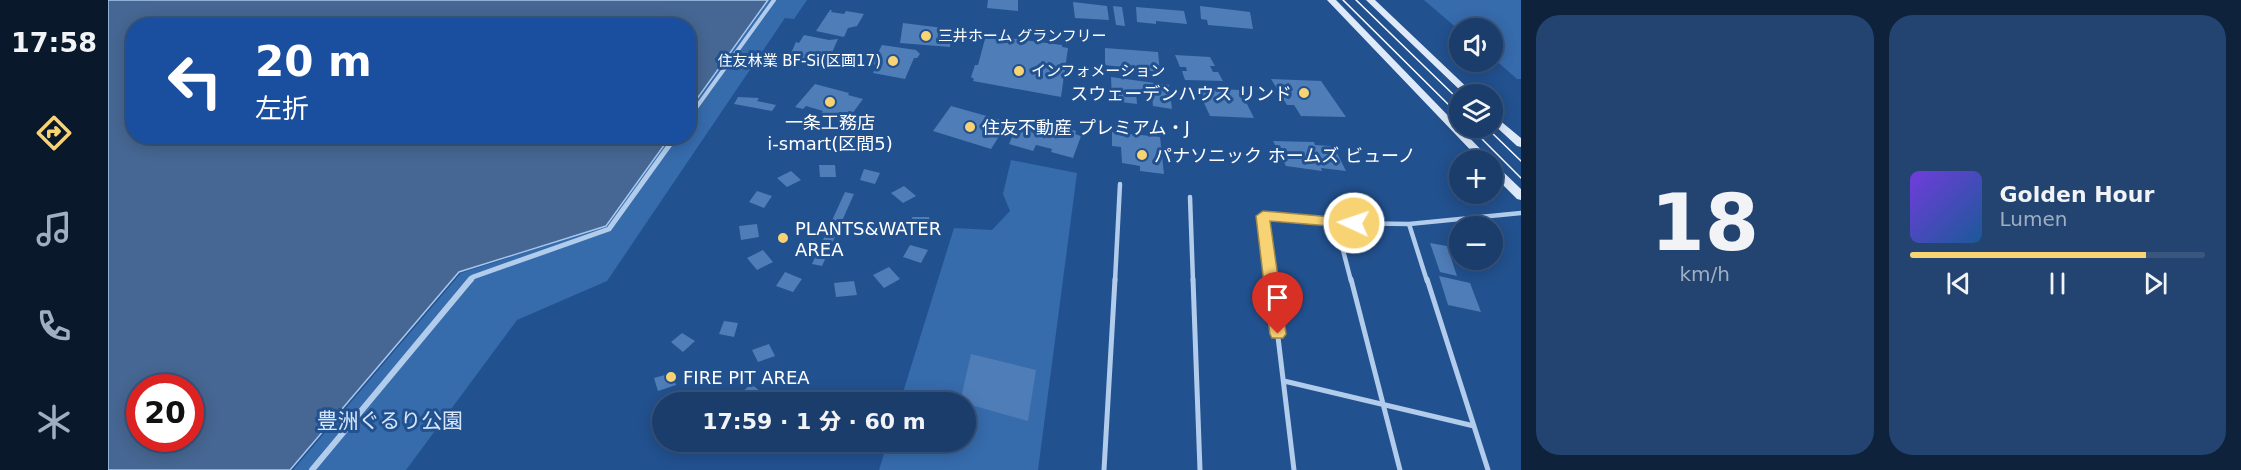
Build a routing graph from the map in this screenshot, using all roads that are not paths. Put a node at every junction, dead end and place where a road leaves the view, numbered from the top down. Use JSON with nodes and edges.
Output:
{"nodes":[{"id":1,"x":774,"y":0,"type":"edge"},
{"id":2,"x":1331,"y":0,"type":"edge"},
{"id":3,"x":1370,"y":0,"type":"edge"},
{"id":4,"x":1458,"y":84,"type":"edge"},
{"id":5,"x":696,"y":108,"type":"edge"},
{"id":6,"x":1503,"y":127,"type":"edge"},
{"id":7,"x":670,"y":144,"type":"edge"},
{"id":8,"x":1521,"y":144,"type":"edge"},
{"id":9,"x":1476,"y":150,"type":"edge"},
{"id":10,"x":1503,"y":178,"type":"edge"},
{"id":11,"x":1120,"y":184,"type":"dead end"},
{"id":12,"x":1190,"y":196,"type":"dead end"},
{"id":13,"x":1521,"y":196,"type":"edge"},
{"id":14,"x":1521,"y":213,"type":"edge"},
{"id":15,"x":1336,"y":223,"type":"junction"},
{"id":16,"x":1409,"y":224,"type":"junction"},
{"id":17,"x":1284,"y":381,"type":"junction"},
{"id":18,"x":1383,"y":405,"type":"junction"},
{"id":19,"x":1474,"y":427,"type":"junction"},
{"id":20,"x":312,"y":470,"type":"edge"},
{"id":21,"x":1104,"y":470,"type":"edge"},
{"id":22,"x":1200,"y":470,"type":"edge"},
{"id":23,"x":1294,"y":470,"type":"edge"},
{"id":24,"x":1400,"y":470,"type":"edge"},
{"id":25,"x":1488,"y":470,"type":"edge"}],
"edges":[{"from":1,"to":5,"type":"street"},
{"from":2,"to":9,"type":"main road"},
{"from":3,"to":4,"type":"main road"},
{"from":6,"to":8,"type":"main road"},
{"from":7,"to":20,"type":"street"},
{"from":10,"to":13,"type":"main road"},
{"from":11,"to":21,"type":"lane"},
{"from":12,"to":22,"type":"lane"},
{"from":14,"to":16,"type":"lane"},
{"from":15,"to":16,"type":"lane"},
{"from":15,"to":17,"type":"lane"},
{"from":15,"to":18,"type":"lane"},
{"from":16,"to":19,"type":"lane"},
{"from":17,"to":18,"type":"lane"},
{"from":17,"to":23,"type":"lane"},
{"from":18,"to":19,"type":"lane"},
{"from":18,"to":24,"type":"lane"},
{"from":19,"to":25,"type":"lane"}]}
